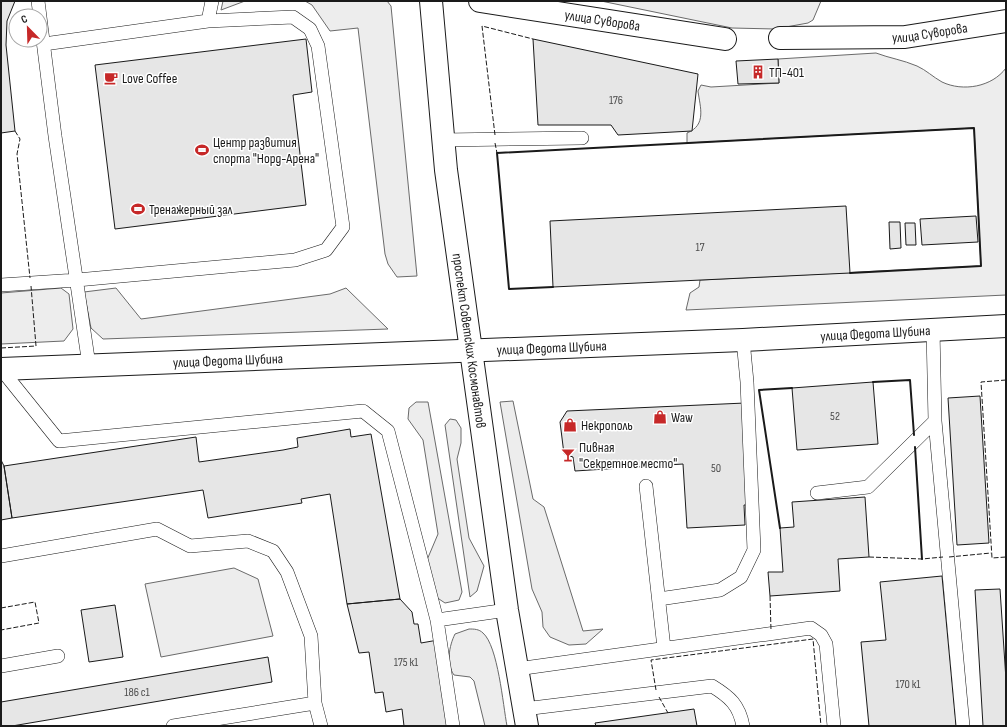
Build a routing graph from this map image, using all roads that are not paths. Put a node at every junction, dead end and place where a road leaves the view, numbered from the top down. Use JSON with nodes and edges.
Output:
{"nodes":[{"id":1,"x":212,"y":1,"type":"edge"},
{"id":2,"x":431,"y":1,"type":"edge"},
{"id":3,"x":480,"y":1,"type":"edge"},
{"id":4,"x":208,"y":21,"type":"junction"},
{"id":5,"x":1006,"y":21,"type":"edge"},
{"id":6,"x":780,"y":38,"type":"dead end"},
{"id":7,"x":725,"y":39,"type":"dead end"},
{"id":8,"x":48,"y":43,"type":"edge"},
{"id":9,"x":44,"y":48,"type":"edge"},
{"id":10,"x":582,"y":138,"type":"dead end"},
{"id":11,"x":443,"y":140,"type":"junction"},
{"id":12,"x":77,"y":280,"type":"junction"},
{"id":13,"x":1,"y":285,"type":"edge"},
{"id":14,"x":1006,"y":326,"type":"edge"},
{"id":15,"x":933,"y":330,"type":"junction"},
{"id":16,"x":743,"y":340,"type":"junction"},
{"id":17,"x":472,"y":350,"type":"junction"},
{"id":18,"x":89,"y":365,"type":"junction"},
{"id":19,"x":1,"y":369,"type":"edge"},
{"id":20,"x":935,"y":421,"type":"junction"},
{"id":21,"x":646,"y":486,"type":"dead end"},
{"id":22,"x":817,"y":493,"type":"dead end"},
{"id":23,"x":1,"y":556,"type":"edge"},
{"id":24,"x":659,"y":599,"type":"junction"},
{"id":25,"x":507,"y":610,"type":"junction"},
{"id":26,"x":437,"y":620,"type":"junction"},
{"id":27,"x":664,"y":648,"type":"junction"},
{"id":28,"x":58,"y":656,"type":"dead end"},
{"id":29,"x":1,"y":666,"type":"edge"},
{"id":30,"x":517,"y":669,"type":"junction"},
{"id":31,"x":316,"y":702,"type":"junction"},
{"id":32,"x":525,"y":718,"type":"edge"},
{"id":33,"x":173,"y":726,"type":"edge"},
{"id":34,"x":321,"y":726,"type":"edge"},
{"id":35,"x":453,"y":726,"type":"edge"},
{"id":36,"x":742,"y":726,"type":"edge"},
{"id":37,"x":834,"y":726,"type":"edge"},
{"id":38,"x":963,"y":726,"type":"edge"}],
"edges":[{"from":1,"to":4,"type":"lane"},
{"from":2,"to":11,"type":"street","name":"проспект Советских Космонавтов"},
{"from":3,"to":7,"type":"street","name":"улица Суворова"},
{"from":4,"to":8,"type":"lane"},
{"from":4,"to":12,"type":"lane"},
{"from":5,"to":6,"type":"street","name":"улица Суворова"},
{"from":9,"to":12,"type":"lane"},
{"from":10,"to":11,"type":"lane"},
{"from":11,"to":17,"type":"street","name":"проспект Советских Космонавтов"},
{"from":12,"to":13,"type":"lane"},
{"from":12,"to":18,"type":"lane"},
{"from":14,"to":15,"type":"street","name":"улица Федота Шубина"},
{"from":15,"to":16,"type":"street","name":"улица Федота Шубина"},
{"from":15,"to":20,"type":"lane"},
{"from":16,"to":17,"type":"street","name":"улица Федота Шубина"},
{"from":16,"to":24,"type":"lane"},
{"from":17,"to":18,"type":"street","name":"улица Федота Шубина"},
{"from":17,"to":25,"type":"street","name":"проспект Советских Космонавтов"},
{"from":18,"to":19,"type":"street","name":"улица Федота Шубина"},
{"from":19,"to":26,"type":"lane"},
{"from":20,"to":22,"type":"lane"},
{"from":20,"to":38,"type":"lane"},
{"from":21,"to":24,"type":"lane"},
{"from":23,"to":31,"type":"lane"},
{"from":24,"to":27,"type":"lane"},
{"from":25,"to":26,"type":"lane"},
{"from":25,"to":30,"type":"street","name":"проспект Советских Космонавтов"},
{"from":26,"to":35,"type":"lane"},
{"from":27,"to":30,"type":"lane"},
{"from":27,"to":37,"type":"lane"},
{"from":28,"to":29,"type":"lane"},
{"from":30,"to":32,"type":"street","name":"проспект Советских Космонавтов"},
{"from":31,"to":33,"type":"lane"},
{"from":31,"to":34,"type":"lane"},
{"from":32,"to":36,"type":"lane"}]}
